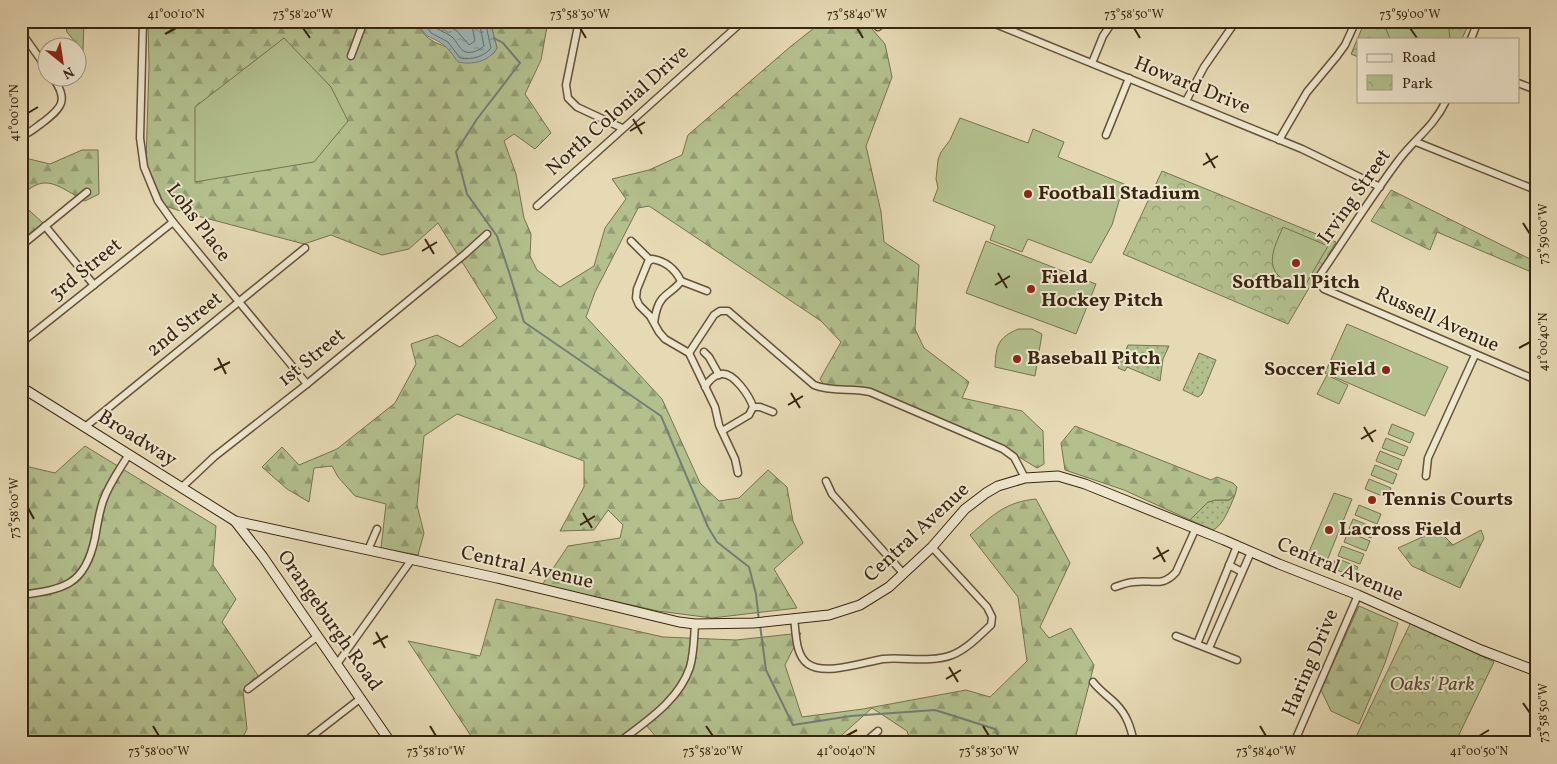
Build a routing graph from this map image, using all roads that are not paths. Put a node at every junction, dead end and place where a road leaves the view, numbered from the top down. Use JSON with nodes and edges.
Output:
{"nodes":[{"id":1,"x":143,"y":21,"type":"edge"},
{"id":2,"x":364,"y":21,"type":"edge"},
{"id":3,"x":580,"y":21,"type":"edge"},
{"id":4,"x":743,"y":21,"type":"edge"},
{"id":5,"x":886,"y":21,"type":"edge"},
{"id":6,"x":988,"y":21,"type":"edge"},
{"id":7,"x":1113,"y":21,"type":"edge"},
{"id":8,"x":1236,"y":21,"type":"edge"},
{"id":9,"x":1356,"y":21,"type":"edge"},
{"id":10,"x":1478,"y":21,"type":"edge"},
{"id":11,"x":878,"y":27,"type":"dead end"},
{"id":12,"x":21,"y":32,"type":"edge"},
{"id":13,"x":1471,"y":38,"type":"edge"},
{"id":14,"x":38,"y":56,"type":"edge"},
{"id":15,"x":350,"y":56,"type":"dead end"},
{"id":16,"x":1092,"y":63,"type":"junction"},
{"id":17,"x":1129,"y":78,"type":"junction"},
{"id":18,"x":1520,"y":84,"type":"edge"},
{"id":19,"x":60,"y":88,"type":"edge"},
{"id":20,"x":1536,"y":90,"type":"edge"},
{"id":21,"x":1186,"y":101,"type":"junction"},
{"id":22,"x":1445,"y":102,"type":"edge"},
{"id":23,"x":622,"y":128,"type":"junction"},
{"id":24,"x":1106,"y":135,"type":"dead end"},
{"id":25,"x":21,"y":136,"type":"edge"},
{"id":26,"x":1280,"y":140,"type":"junction"},
{"id":27,"x":1416,"y":142,"type":"junction"},
{"id":28,"x":1380,"y":187,"type":"junction"},
{"id":29,"x":1536,"y":190,"type":"edge"},
{"id":30,"x":87,"y":192,"type":"dead end"},
{"id":31,"x":536,"y":206,"type":"dead end"},
{"id":32,"x":172,"y":222,"type":"junction"},
{"id":33,"x":45,"y":226,"type":"junction"},
{"id":34,"x":487,"y":234,"type":"dead end"},
{"id":35,"x":631,"y":241,"type":"dead end"},
{"id":36,"x":21,"y":246,"type":"edge"},
{"id":37,"x":305,"y":248,"type":"dead end"},
{"id":38,"x":650,"y":260,"type":"junction"},
{"id":39,"x":681,"y":281,"type":"junction"},
{"id":40,"x":94,"y":285,"type":"junction"},
{"id":41,"x":707,"y":291,"type":"dead end"},
{"id":42,"x":1353,"y":301,"type":"joint"},
{"id":43,"x":239,"y":302,"type":"junction"},
{"id":44,"x":654,"y":323,"type":"junction"},
{"id":45,"x":21,"y":343,"type":"edge"},
{"id":46,"x":704,"y":352,"type":"dead end"},
{"id":47,"x":688,"y":353,"type":"junction"},
{"id":48,"x":1475,"y":354,"type":"junction"},
{"id":49,"x":719,"y":375,"type":"junction"},
{"id":50,"x":1536,"y":380,"type":"edge"},
{"id":51,"x":307,"y":384,"type":"junction"},
{"id":52,"x":21,"y":386,"type":"edge"},
{"id":53,"x":705,"y":387,"type":"junction"},
{"id":54,"x":753,"y":408,"type":"junction"},
{"id":55,"x":773,"y":412,"type":"dead end"},
{"id":56,"x":85,"y":427,"type":"junction"},
{"id":57,"x":722,"y":431,"type":"junction"},
{"id":58,"x":129,"y":454,"type":"junction"},
{"id":59,"x":738,"y":472,"type":"dead end"},
{"id":60,"x":1426,"y":476,"type":"dead end"},
{"id":61,"x":1025,"y":478,"type":"junction"},
{"id":62,"x":826,"y":482,"type":"dead end"},
{"id":63,"x":182,"y":488,"type":"junction"},
{"id":64,"x":235,"y":520,"type":"junction"},
{"id":65,"x":376,"y":529,"type":"dead end"},
{"id":66,"x":1195,"y":530,"type":"junction"},
{"id":67,"x":1236,"y":546,"type":"junction"},
{"id":68,"x":932,"y":547,"type":"junction"},
{"id":69,"x":368,"y":550,"type":"junction"},
{"id":70,"x":1251,"y":552,"type":"junction"},
{"id":71,"x":412,"y":559,"type":"junction"},
{"id":72,"x":1229,"y":566,"type":"junction"},
{"id":73,"x":1242,"y":572,"type":"junction"},
{"id":74,"x":903,"y":573,"type":"junction"},
{"id":75,"x":1115,"y":588,"type":"dead end"},
{"id":76,"x":21,"y":595,"type":"edge"},
{"id":77,"x":1358,"y":596,"type":"junction"},
{"id":78,"x":1214,"y":602,"type":"junction"},
{"id":79,"x":1227,"y":608,"type":"junction"},
{"id":80,"x":794,"y":618,"type":"junction"},
{"id":81,"x":695,"y":624,"type":"junction"},
{"id":82,"x":318,"y":636,"type":"junction"},
{"id":83,"x":1176,"y":636,"type":"dead end"},
{"id":84,"x":1197,"y":644,"type":"junction"},
{"id":85,"x":1209,"y":648,"type":"junction"},
{"id":86,"x":1236,"y":660,"type":"dead end"},
{"id":87,"x":337,"y":664,"type":"junction"},
{"id":88,"x":1536,"y":672,"type":"edge"},
{"id":89,"x":1093,"y":682,"type":"dead end"},
{"id":90,"x":248,"y":689,"type":"dead end"},
{"id":91,"x":361,"y":698,"type":"junction"},
{"id":92,"x":878,"y":731,"type":"dead end"},
{"id":93,"x":303,"y":743,"type":"edge"},
{"id":94,"x":391,"y":743,"type":"edge"},
{"id":95,"x":618,"y":743,"type":"edge"},
{"id":96,"x":864,"y":743,"type":"edge"},
{"id":97,"x":1134,"y":743,"type":"edge"},
{"id":98,"x":1294,"y":743,"type":"edge"}],
"edges":[{"from":1,"to":32,"type":"street","name":"Lohs Place"},
{"from":2,"to":15,"type":"street"},
{"from":3,"to":23,"type":"street"},
{"from":4,"to":23,"type":"street","name":"North Colonial Drive"},
{"from":5,"to":11,"type":"street"},
{"from":6,"to":16,"type":"street","name":"Howard Drive"},
{"from":7,"to":16,"type":"street"},
{"from":8,"to":21,"type":"street"},
{"from":9,"to":26,"type":"street"},
{"from":10,"to":13,"type":"street"},
{"from":12,"to":14,"type":"street"},
{"from":16,"to":17,"type":"street","name":"Howard Drive"},
{"from":17,"to":21,"type":"street","name":"Howard Drive"},
{"from":17,"to":24,"type":"street"},
{"from":18,"to":20,"type":"street"},
{"from":19,"to":25,"type":"street"},
{"from":21,"to":26,"type":"street","name":"Howard Drive"},
{"from":22,"to":27,"type":"street","name":"Irving Street"},
{"from":23,"to":31,"type":"street","name":"North Colonial Drive"},
{"from":26,"to":28,"type":"street","name":"Howard Drive"},
{"from":27,"to":28,"type":"street","name":"Irving Street"},
{"from":27,"to":29,"type":"street"},
{"from":28,"to":42,"type":"street","name":"Irving Street"},
{"from":30,"to":33,"type":"street"},
{"from":32,"to":40,"type":"street","name":"3rd Street"},
{"from":32,"to":43,"type":"street","name":"Lohs Place"},
{"from":33,"to":36,"type":"street"},
{"from":33,"to":40,"type":"street"},
{"from":34,"to":51,"type":"street","name":"1st Street"},
{"from":35,"to":38,"type":"street"},
{"from":37,"to":43,"type":"street","name":"2nd Street"},
{"from":38,"to":39,"type":"street"},
{"from":38,"to":44,"type":"street"},
{"from":39,"to":41,"type":"street"},
{"from":39,"to":44,"type":"street"},
{"from":40,"to":45,"type":"street","name":"3rd Street"},
{"from":42,"to":48,"type":"street","name":"Russell Avenue"},
{"from":43,"to":51,"type":"street","name":"Lohs Place"},
{"from":43,"to":56,"type":"street","name":"2nd Street"},
{"from":44,"to":47,"type":"street"},
{"from":46,"to":49,"type":"street"},
{"from":47,"to":53,"type":"street"},
{"from":47,"to":61,"type":"street"},
{"from":48,"to":50,"type":"street","name":"Russell Avenue"},
{"from":48,"to":60,"type":"street"},
{"from":49,"to":53,"type":"street"},
{"from":49,"to":54,"type":"street"},
{"from":51,"to":63,"type":"street","name":"1st Street"},
{"from":52,"to":56,"type":"street","name":"Broadway"},
{"from":53,"to":57,"type":"street"},
{"from":54,"to":55,"type":"street"},
{"from":54,"to":57,"type":"street"},
{"from":56,"to":58,"type":"street","name":"Broadway"},
{"from":57,"to":59,"type":"street"},
{"from":58,"to":63,"type":"street","name":"Broadway"},
{"from":58,"to":76,"type":"street"},
{"from":61,"to":66,"type":"street","name":"Central Avenue"},
{"from":61,"to":68,"type":"street","name":"Central Avenue"},
{"from":62,"to":74,"type":"street"},
{"from":63,"to":64,"type":"street","name":"Broadway"},
{"from":64,"to":69,"type":"street","name":"Central Avenue"},
{"from":64,"to":82,"type":"street","name":"Orangeburgh Road"},
{"from":65,"to":69,"type":"street"},
{"from":66,"to":67,"type":"street","name":"Central Avenue"},
{"from":66,"to":75,"type":"street"},
{"from":67,"to":70,"type":"street","name":"Central Avenue"},
{"from":67,"to":72,"type":"street"},
{"from":68,"to":74,"type":"street","name":"Central Avenue"},
{"from":68,"to":80,"type":"street"},
{"from":69,"to":71,"type":"street","name":"Central Avenue"},
{"from":70,"to":73,"type":"street"},
{"from":70,"to":77,"type":"street","name":"Central Avenue"},
{"from":71,"to":81,"type":"street","name":"Central Avenue"},
{"from":71,"to":87,"type":"street"},
{"from":72,"to":73,"type":"street"},
{"from":72,"to":78,"type":"street"},
{"from":73,"to":79,"type":"street"},
{"from":74,"to":80,"type":"street","name":"Central Avenue"},
{"from":77,"to":88,"type":"street","name":"Central Avenue"},
{"from":77,"to":98,"type":"street","name":"Haring Drive"},
{"from":78,"to":79,"type":"street"},
{"from":78,"to":84,"type":"street"},
{"from":79,"to":85,"type":"street"},
{"from":80,"to":81,"type":"street","name":"Central Avenue"},
{"from":81,"to":95,"type":"street"},
{"from":82,"to":87,"type":"street","name":"Orangeburgh Road"},
{"from":82,"to":90,"type":"street"},
{"from":83,"to":84,"type":"street"},
{"from":84,"to":85,"type":"street"},
{"from":85,"to":86,"type":"street"},
{"from":87,"to":91,"type":"street","name":"Orangeburgh Road"},
{"from":89,"to":97,"type":"street"},
{"from":91,"to":93,"type":"street"},
{"from":91,"to":94,"type":"street","name":"Orangeburgh Road"},
{"from":92,"to":96,"type":"street"}]}
